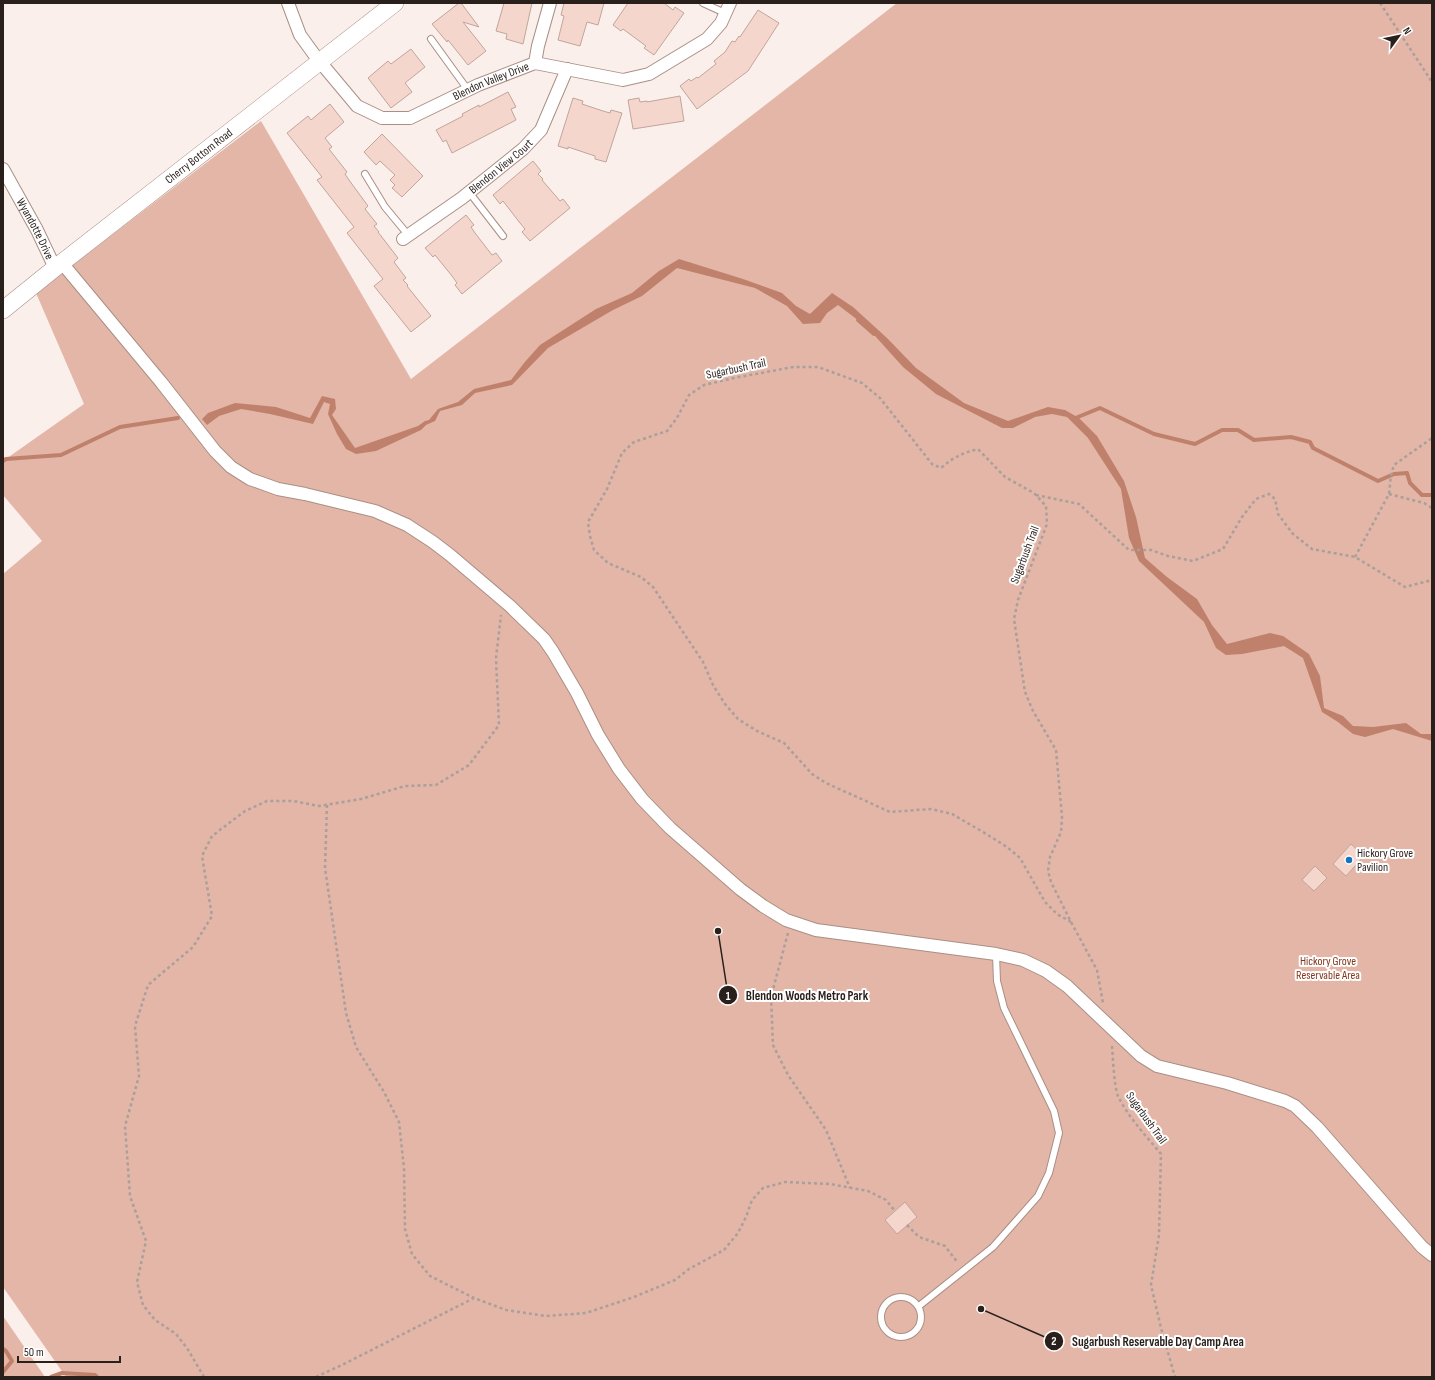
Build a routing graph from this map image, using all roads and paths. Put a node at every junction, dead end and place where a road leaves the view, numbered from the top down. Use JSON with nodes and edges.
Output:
{"nodes":[{"id":1,"x":288,"y":3,"type":"edge"},
{"id":2,"x":395,"y":3,"type":"edge"},
{"id":3,"x":550,"y":3,"type":"edge"},
{"id":4,"x":703,"y":3,"type":"edge"},
{"id":5,"x":1380,"y":3,"type":"edge"},
{"id":6,"x":728,"y":8,"type":"edge"},
{"id":7,"x":431,"y":39,"type":"dead end"},
{"id":8,"x":320,"y":61,"type":"junction"},
{"id":9,"x":535,"y":63,"type":"junction"},
{"id":10,"x":567,"y":69,"type":"junction"},
{"id":11,"x":1432,"y":82,"type":"edge"},
{"id":12,"x":468,"y":90,"type":"junction"},
{"id":13,"x":3,"y":169,"type":"edge"},
{"id":14,"x":365,"y":174,"type":"dead end"},
{"id":15,"x":469,"y":192,"type":"junction"},
{"id":16,"x":503,"y":236,"type":"dead end"},
{"id":17,"x":406,"y":238,"type":"joint"},
{"id":18,"x":59,"y":266,"type":"junction"},
{"id":19,"x":3,"y":310,"type":"edge"},
{"id":20,"x":1432,"y":438,"type":"edge"},
{"id":21,"x":1389,"y":494,"type":"junction"},
{"id":22,"x":1036,"y":495,"type":"junction"},
{"id":23,"x":1432,"y":508,"type":"edge"},
{"id":24,"x":1355,"y":557,"type":"junction"},
{"id":25,"x":1432,"y":580,"type":"edge"},
{"id":26,"x":503,"y":601,"type":"junction"},
{"id":27,"x":327,"y":804,"type":"junction"},
{"id":28,"x":791,"y":922,"type":"junction"},
{"id":29,"x":1071,"y":922,"type":"junction"},
{"id":30,"x":996,"y":954,"type":"junction"},
{"id":31,"x":1111,"y":1028,"type":"junction"},
{"id":32,"x":850,"y":1188,"type":"junction"},
{"id":33,"x":895,"y":1211,"type":"dead end"},
{"id":34,"x":907,"y":1225,"type":"dead end"},
{"id":35,"x":1432,"y":1255,"type":"edge"},
{"id":36,"x":963,"y":1271,"type":"junction"},
{"id":37,"x":474,"y":1298,"type":"junction"},
{"id":38,"x":918,"y":1306,"type":"junction"},
{"id":39,"x":204,"y":1377,"type":"edge"},
{"id":40,"x":316,"y":1377,"type":"edge"},
{"id":41,"x":1175,"y":1377,"type":"edge"}],
"edges":[{"from":1,"to":8,"type":"street","name":"Blendon Valley Drive"},
{"from":2,"to":8,"type":"main road","name":"Cherry Bottom Road"},
{"from":3,"to":9,"type":"street"},
{"from":4,"to":6,"type":"lane"},
{"from":5,"to":11,"type":"path"},
{"from":6,"to":10,"type":"street","name":"Blendon Valley Drive"},
{"from":7,"to":12,"type":"lane"},
{"from":8,"to":12,"type":"street","name":"Blendon Valley Drive"},
{"from":8,"to":18,"type":"main road","name":"Cherry Bottom Road"},
{"from":9,"to":10,"type":"street","name":"Blendon Valley Drive"},
{"from":9,"to":12,"type":"street","name":"Blendon Valley Drive"},
{"from":10,"to":15,"type":"street","name":"Blendon View Court"},
{"from":13,"to":18,"type":"street","name":"Wyandotte Drive"},
{"from":14,"to":17,"type":"lane"},
{"from":15,"to":16,"type":"lane"},
{"from":15,"to":17,"type":"street","name":"Blendon View Court"},
{"from":18,"to":19,"type":"main road","name":"Cherry Bottom Road"},
{"from":18,"to":26,"type":"street","name":"Wyandotte Drive"},
{"from":20,"to":21,"type":"path"},
{"from":21,"to":23,"type":"path"},
{"from":21,"to":24,"type":"path"},
{"from":22,"to":24,"type":"path"},
{"from":22,"to":29,"type":"path","name":"Sugarbush Trail"},
{"from":22,"to":29,"type":"path","name":"Sugarbush Trail"},
{"from":24,"to":25,"type":"path"},
{"from":26,"to":27,"type":"path"},
{"from":26,"to":28,"type":"street","name":"Wyandotte Drive"},
{"from":27,"to":37,"type":"path"},
{"from":27,"to":39,"type":"path"},
{"from":28,"to":30,"type":"street","name":"Wyandotte Drive"},
{"from":28,"to":32,"type":"path"},
{"from":29,"to":31,"type":"path","name":"Sugarbush Trail"},
{"from":30,"to":31,"type":"street","name":"Wyandotte Drive"},
{"from":30,"to":36,"type":"lane"},
{"from":31,"to":35,"type":"street","name":"Wyandotte Drive"},
{"from":31,"to":41,"type":"path","name":"Sugarbush Trail"},
{"from":32,"to":33,"type":"path"},
{"from":32,"to":37,"type":"path"},
{"from":34,"to":36,"type":"path"},
{"from":36,"to":38,"type":"lane"},
{"from":37,"to":40,"type":"path"},
{"from":38,"to":38,"type":"lane"}]}
